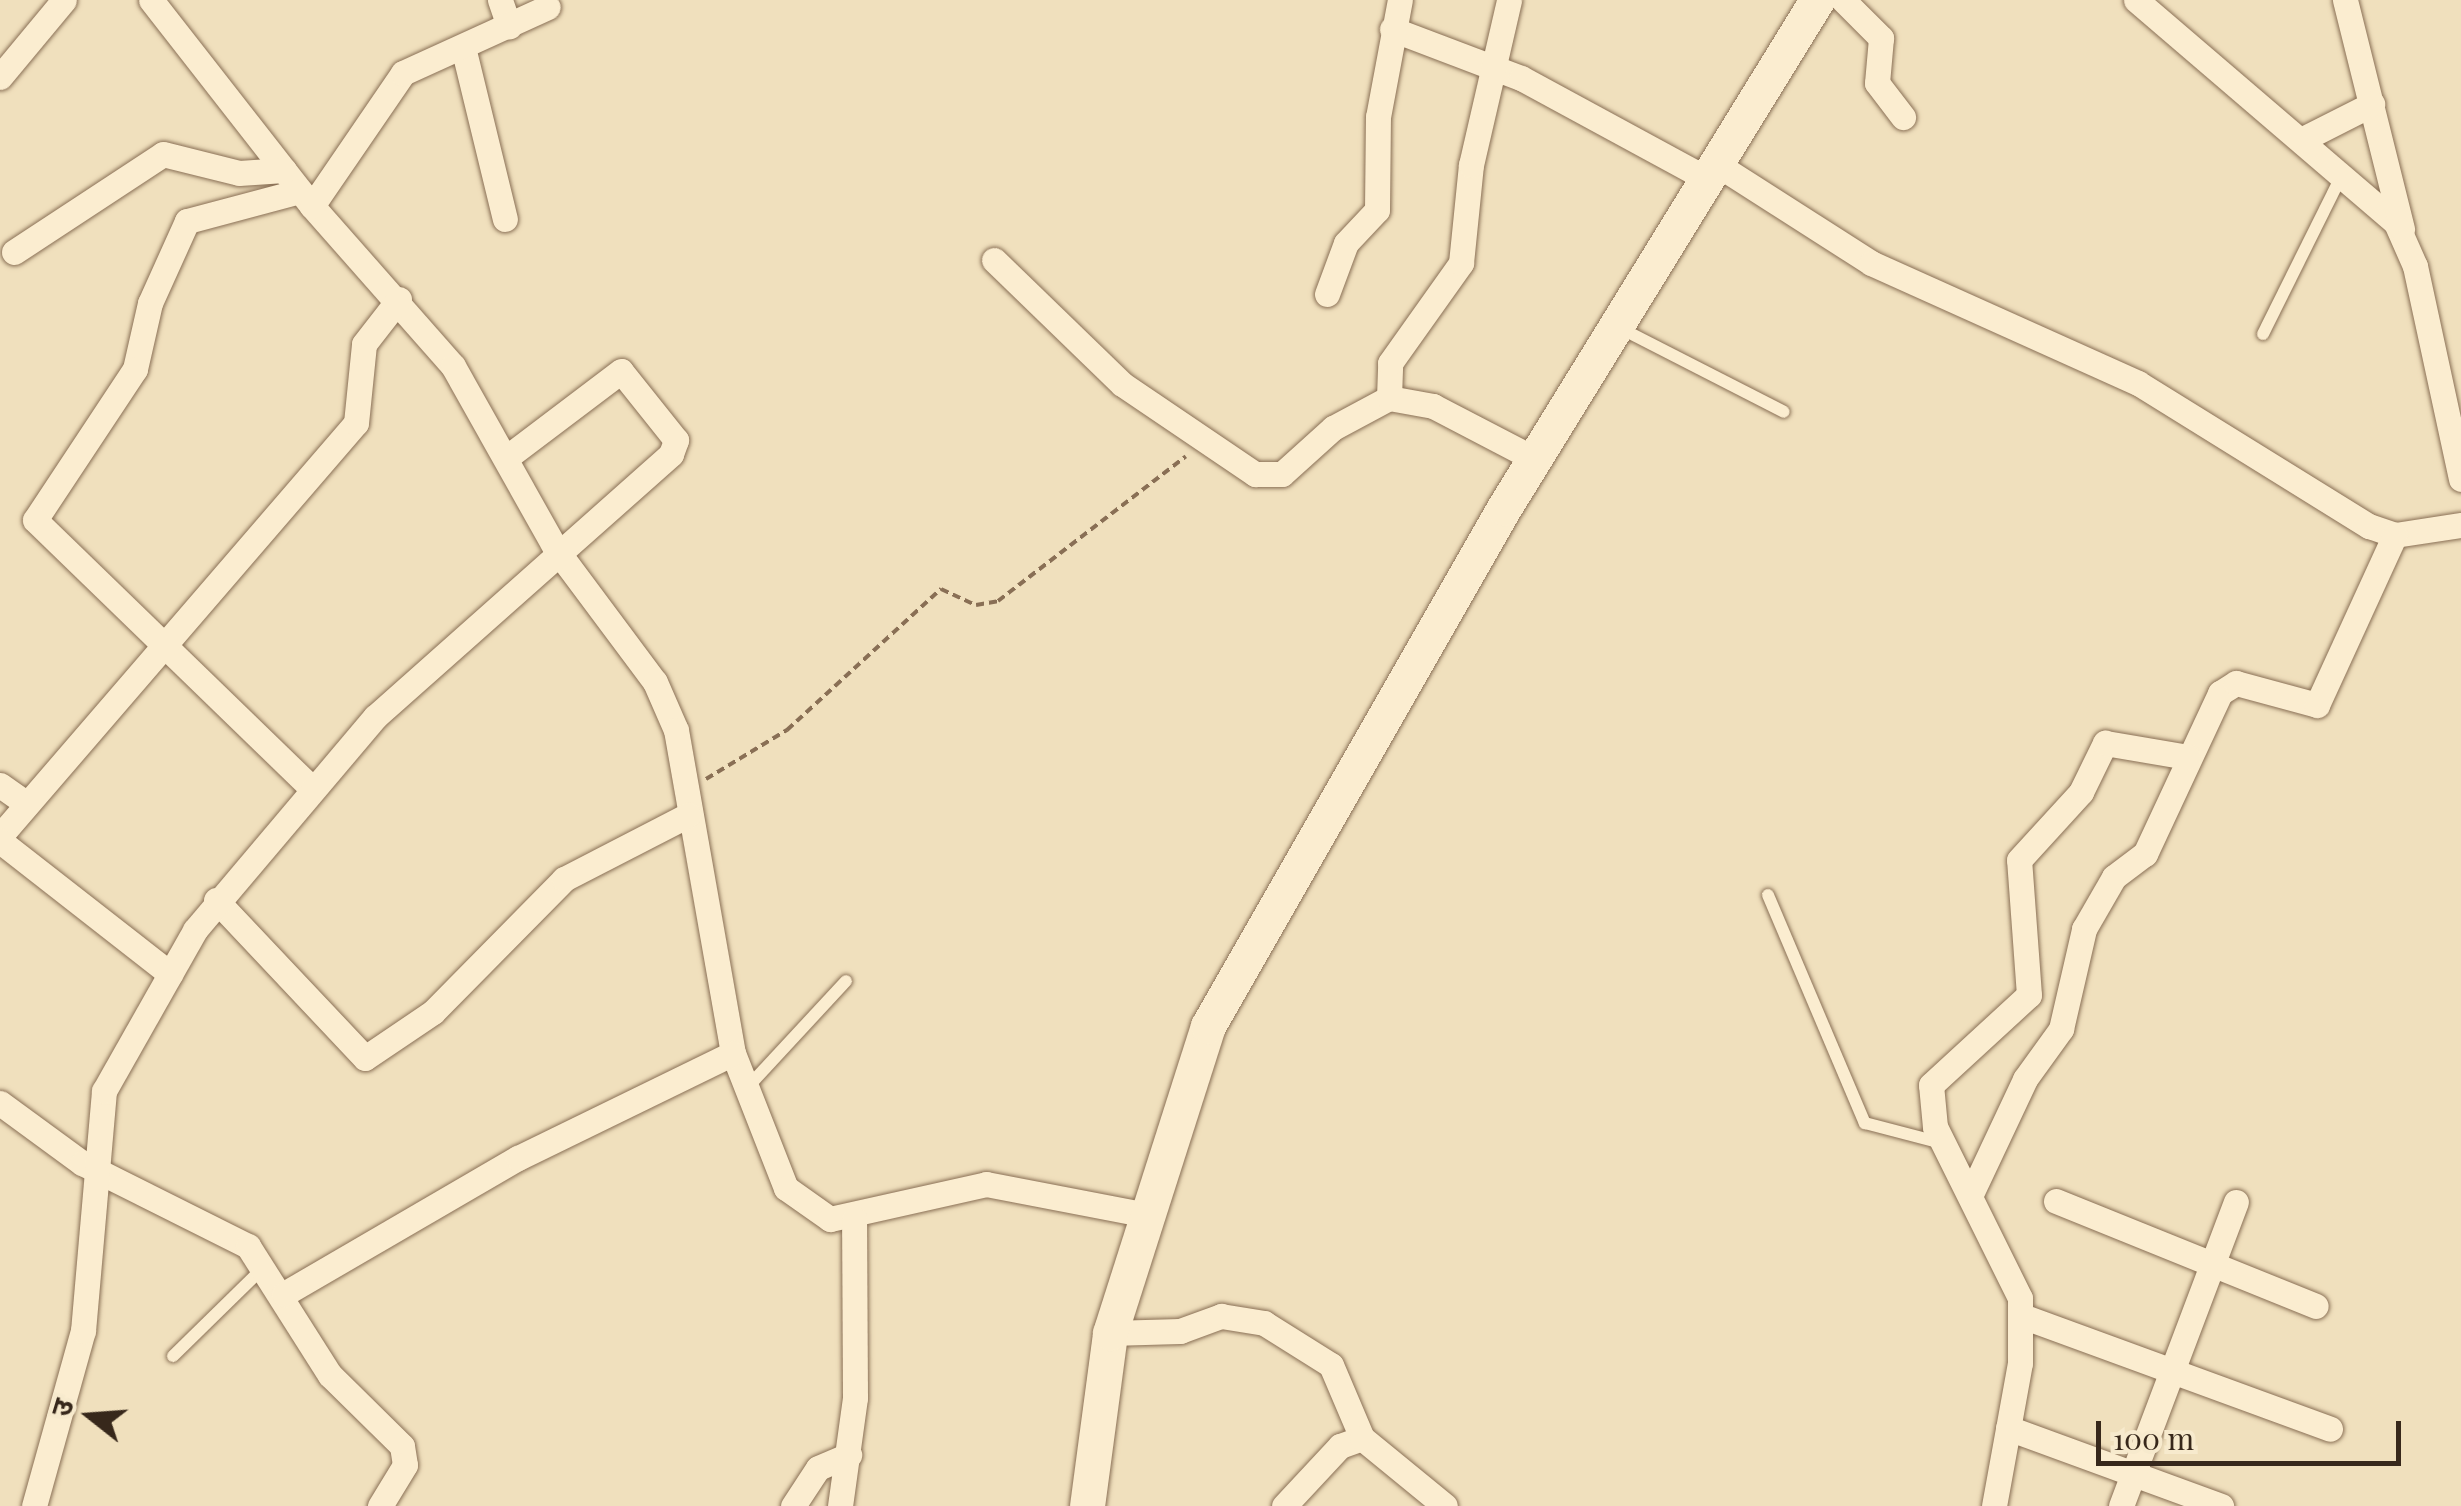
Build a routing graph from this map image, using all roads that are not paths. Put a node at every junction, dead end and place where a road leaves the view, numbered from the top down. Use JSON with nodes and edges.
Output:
{"nodes":[{"id":1,"x":64,"y":0,"type":"edge"},
{"id":2,"x":151,"y":0,"type":"edge"},
{"id":3,"x":500,"y":0,"type":"edge"},
{"id":4,"x":1400,"y":0,"type":"edge"},
{"id":5,"x":1509,"y":0,"type":"edge"},
{"id":6,"x":1817,"y":0,"type":"edge"},
{"id":7,"x":1844,"y":0,"type":"edge"},
{"id":8,"x":2136,"y":0,"type":"edge"},
{"id":9,"x":2345,"y":0,"type":"edge"},
{"id":10,"x":548,"y":7,"type":"dead end"},
{"id":11,"x":509,"y":26,"type":"junction"},
{"id":12,"x":1392,"y":29,"type":"junction"},
{"id":13,"x":463,"y":47,"type":"junction"},
{"id":14,"x":1492,"y":70,"type":"junction"},
{"id":15,"x":0,"y":76,"type":"edge"},
{"id":16,"x":2372,"y":104,"type":"junction"},
{"id":17,"x":1903,"y":116,"type":"dead end"},
{"id":18,"x":2301,"y":140,"type":"junction"},
{"id":19,"x":284,"y":170,"type":"junction"},
{"id":20,"x":1713,"y":173,"type":"junction"},
{"id":21,"x":2342,"y":174,"type":"junction"},
{"id":22,"x":306,"y":198,"type":"junction"},
{"id":23,"x":506,"y":219,"type":"dead end"},
{"id":24,"x":2404,"y":234,"type":"junction"},
{"id":25,"x":14,"y":252,"type":"dead end"},
{"id":26,"x":994,"y":260,"type":"dead end"},
{"id":27,"x":1327,"y":294,"type":"dead end"},
{"id":28,"x":399,"y":298,"type":"junction"},
{"id":29,"x":1618,"y":327,"type":"junction"},
{"id":30,"x":2262,"y":334,"type":"dead end"},
{"id":31,"x":1390,"y":398,"type":"junction"},
{"id":32,"x":1784,"y":412,"type":"dead end"},
{"id":33,"x":506,"y":458,"type":"junction"},
{"id":34,"x":1531,"y":466,"type":"junction"},
{"id":35,"x":2461,"y":480,"type":"edge"},
{"id":36,"x":2461,"y":526,"type":"edge"},
{"id":37,"x":2396,"y":535,"type":"junction"},
{"id":38,"x":555,"y":548,"type":"junction"},
{"id":39,"x":163,"y":646,"type":"junction"},
{"id":40,"x":2188,"y":757,"type":"junction"},
{"id":41,"x":0,"y":784,"type":"edge"},
{"id":42,"x":311,"y":788,"type":"junction"},
{"id":43,"x":686,"y":803,"type":"junction"},
{"id":44,"x":28,"y":804,"type":"junction"},
{"id":45,"x":0,"y":838,"type":"edge"},
{"id":46,"x":1768,"y":895,"type":"dead end"},
{"id":47,"x":216,"y":900,"type":"junction"},
{"id":48,"x":170,"y":974,"type":"junction"},
{"id":49,"x":2033,"y":978,"type":"junction"},
{"id":50,"x":846,"y":981,"type":"dead end"},
{"id":51,"x":2063,"y":1016,"type":"junction"},
{"id":52,"x":733,"y":1053,"type":"junction"},
{"id":53,"x":745,"y":1090,"type":"junction"},
{"id":54,"x":0,"y":1104,"type":"edge"},
{"id":55,"x":1943,"y":1143,"type":"junction"},
{"id":56,"x":96,"y":1170,"type":"junction"},
{"id":57,"x":1971,"y":1194,"type":"junction"},
{"id":58,"x":2056,"y":1201,"type":"dead end"},
{"id":59,"x":2236,"y":1202,"type":"dead end"},
{"id":60,"x":1142,"y":1214,"type":"junction"},
{"id":61,"x":854,"y":1219,"type":"junction"},
{"id":62,"x":2212,"y":1264,"type":"junction"},
{"id":63,"x":264,"y":1267,"type":"junction"},
{"id":64,"x":284,"y":1294,"type":"junction"},
{"id":65,"x":2316,"y":1306,"type":"dead end"},
{"id":66,"x":2022,"y":1316,"type":"junction"},
{"id":67,"x":1110,"y":1333,"type":"junction"},
{"id":68,"x":172,"y":1356,"type":"dead end"},
{"id":69,"x":2172,"y":1369,"type":"junction"},
{"id":70,"x":2008,"y":1428,"type":"junction"},
{"id":71,"x":2330,"y":1428,"type":"dead end"},
{"id":72,"x":1362,"y":1438,"type":"junction"},
{"id":73,"x":849,"y":1455,"type":"junction"},
{"id":74,"x":2134,"y":1470,"type":"junction"},
{"id":75,"x":34,"y":1506,"type":"edge"},
{"id":76,"x":380,"y":1506,"type":"edge"},
{"id":77,"x":794,"y":1506,"type":"edge"},
{"id":78,"x":840,"y":1506,"type":"edge"},
{"id":79,"x":1087,"y":1506,"type":"edge"},
{"id":80,"x":1284,"y":1506,"type":"edge"},
{"id":81,"x":1445,"y":1506,"type":"edge"},
{"id":82,"x":1994,"y":1506,"type":"edge"},
{"id":83,"x":2121,"y":1506,"type":"edge"},
{"id":84,"x":2222,"y":1506,"type":"edge"}],
"edges":[{"from":1,"to":15,"type":"street"},
{"from":2,"to":19,"type":"street"},
{"from":3,"to":11,"type":"street"},
{"from":4,"to":12,"type":"street"},
{"from":5,"to":14,"type":"street"},
{"from":6,"to":20,"type":"main road"},
{"from":7,"to":17,"type":"street"},
{"from":8,"to":18,"type":"street"},
{"from":9,"to":16,"type":"street"},
{"from":10,"to":11,"type":"street"},
{"from":11,"to":13,"type":"street"},
{"from":12,"to":14,"type":"street"},
{"from":12,"to":27,"type":"street"},
{"from":13,"to":22,"type":"street"},
{"from":13,"to":23,"type":"street"},
{"from":14,"to":20,"type":"street"},
{"from":14,"to":31,"type":"street"},
{"from":16,"to":18,"type":"street"},
{"from":16,"to":24,"type":"street"},
{"from":18,"to":21,"type":"street"},
{"from":19,"to":22,"type":"street"},
{"from":19,"to":25,"type":"street"},
{"from":20,"to":29,"type":"main road"},
{"from":20,"to":37,"type":"street"},
{"from":21,"to":24,"type":"street"},
{"from":21,"to":30,"type":"lane"},
{"from":22,"to":28,"type":"street"},
{"from":22,"to":39,"type":"street"},
{"from":24,"to":35,"type":"street"},
{"from":26,"to":31,"type":"street"},
{"from":28,"to":33,"type":"street"},
{"from":28,"to":39,"type":"street"},
{"from":29,"to":32,"type":"lane"},
{"from":29,"to":34,"type":"main road"},
{"from":31,"to":34,"type":"street"},
{"from":33,"to":38,"type":"street"},
{"from":33,"to":38,"type":"street"},
{"from":34,"to":60,"type":"main road"},
{"from":36,"to":37,"type":"street"},
{"from":37,"to":40,"type":"street"},
{"from":38,"to":42,"type":"street"},
{"from":38,"to":43,"type":"street"},
{"from":39,"to":42,"type":"street"},
{"from":39,"to":44,"type":"street"},
{"from":40,"to":49,"type":"street"},
{"from":40,"to":51,"type":"street"},
{"from":41,"to":44,"type":"street"},
{"from":42,"to":47,"type":"street"},
{"from":43,"to":47,"type":"street"},
{"from":43,"to":52,"type":"street"},
{"from":44,"to":45,"type":"street"},
{"from":45,"to":48,"type":"street"},
{"from":46,"to":55,"type":"lane"},
{"from":47,"to":48,"type":"street"},
{"from":48,"to":56,"type":"street"},
{"from":49,"to":51,"type":"street"},
{"from":49,"to":55,"type":"street"},
{"from":50,"to":53,"type":"lane"},
{"from":51,"to":57,"type":"street"},
{"from":52,"to":53,"type":"street"},
{"from":52,"to":64,"type":"street"},
{"from":53,"to":61,"type":"street"},
{"from":54,"to":56,"type":"street"},
{"from":55,"to":57,"type":"street"},
{"from":56,"to":63,"type":"street"},
{"from":56,"to":75,"type":"street"},
{"from":57,"to":66,"type":"street"},
{"from":58,"to":62,"type":"street"},
{"from":59,"to":62,"type":"street"},
{"from":60,"to":61,"type":"street"},
{"from":60,"to":67,"type":"main road"},
{"from":61,"to":73,"type":"street"},
{"from":62,"to":65,"type":"street"},
{"from":62,"to":69,"type":"street"},
{"from":63,"to":64,"type":"street"},
{"from":63,"to":68,"type":"lane"},
{"from":64,"to":76,"type":"street"},
{"from":66,"to":69,"type":"street"},
{"from":66,"to":70,"type":"street"},
{"from":67,"to":72,"type":"street"},
{"from":67,"to":79,"type":"main road"},
{"from":69,"to":71,"type":"street"},
{"from":69,"to":74,"type":"street"},
{"from":70,"to":74,"type":"street"},
{"from":70,"to":82,"type":"street"},
{"from":72,"to":80,"type":"street"},
{"from":72,"to":81,"type":"street"},
{"from":73,"to":77,"type":"street"},
{"from":73,"to":78,"type":"street"},
{"from":74,"to":83,"type":"street"},
{"from":74,"to":84,"type":"street"}]}
